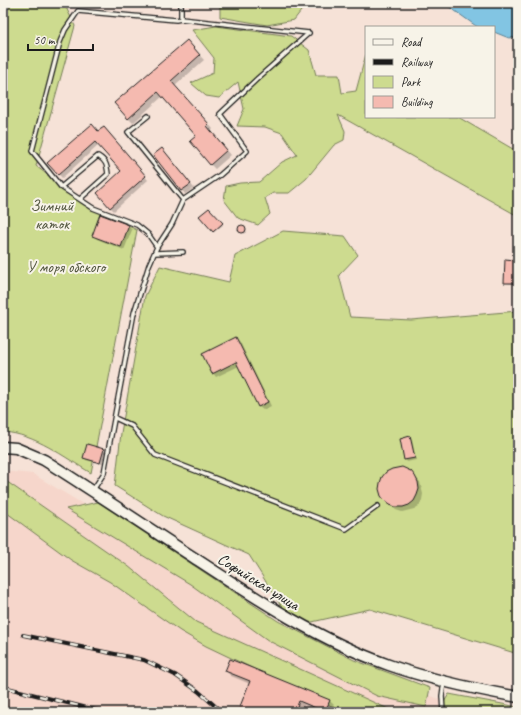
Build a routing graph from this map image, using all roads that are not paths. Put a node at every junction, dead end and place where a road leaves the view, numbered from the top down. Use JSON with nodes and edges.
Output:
{"nodes":[{"id":1,"x":181,"y":3,"type":"edge"},
{"id":2,"x":181,"y":19,"type":"junction"},
{"id":3,"x":148,"y":116,"type":"dead end"},
{"id":4,"x":60,"y":187,"type":"junction"},
{"id":5,"x":80,"y":199,"type":"junction"},
{"id":6,"x":183,"y":200,"type":"junction"},
{"id":7,"x":157,"y":247,"type":"junction"},
{"id":8,"x":183,"y":252,"type":"dead end"},
{"id":9,"x":155,"y":253,"type":"junction"},
{"id":10,"x":115,"y":418,"type":"junction"},
{"id":11,"x":3,"y":447,"type":"edge"},
{"id":12,"x":93,"y":491,"type":"junction"},
{"id":13,"x":378,"y":506,"type":"dead end"},
{"id":14,"x":444,"y":681,"type":"junction"},
{"id":15,"x":518,"y":697,"type":"edge"},
{"id":16,"x":443,"y":712,"type":"edge"}],
"edges":[{"from":1,"to":2,"type":"lane"},
{"from":2,"to":4,"type":"lane"},
{"from":2,"to":6,"type":"lane"},
{"from":3,"to":6,"type":"lane"},
{"from":4,"to":5,"type":"lane"},
{"from":4,"to":5,"type":"lane"},
{"from":5,"to":7,"type":"lane"},
{"from":6,"to":7,"type":"lane"},
{"from":7,"to":9,"type":"lane"},
{"from":8,"to":9,"type":"lane"},
{"from":9,"to":10,"type":"lane"},
{"from":10,"to":12,"type":"lane"},
{"from":10,"to":13,"type":"lane"},
{"from":11,"to":12,"type":"main road","name":"Софийская улица"},
{"from":12,"to":14,"type":"main road","name":"Софийская улица"},
{"from":14,"to":15,"type":"main road","name":"Софийская улица"},
{"from":14,"to":16,"type":"lane"}]}
